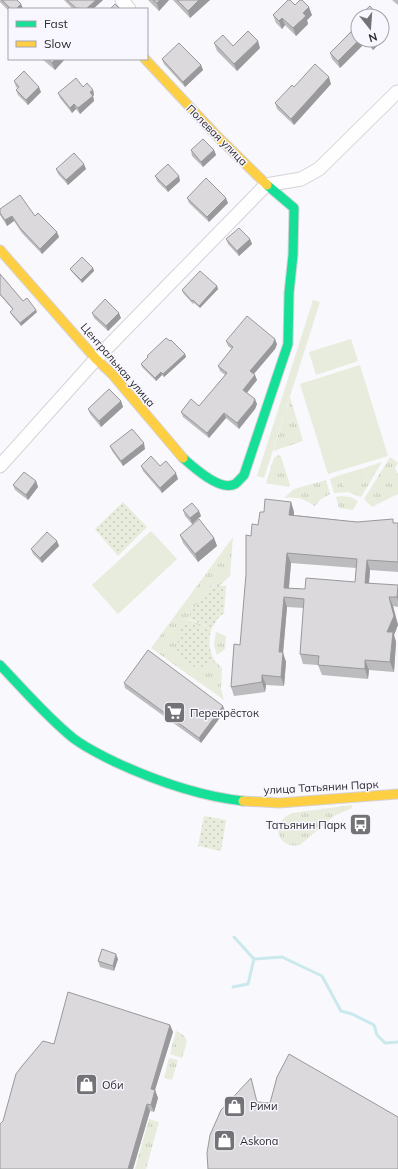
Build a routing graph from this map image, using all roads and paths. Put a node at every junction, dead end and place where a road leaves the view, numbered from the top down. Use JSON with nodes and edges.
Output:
{"nodes":[{"id":1,"x":122,"y":0,"type":"edge"},
{"id":2,"x":128,"y":8,"type":"edge"},
{"id":3,"x":146,"y":60,"type":"edge"},
{"id":4,"x":397,"y":92,"type":"dead end"},
{"id":5,"x":266,"y":185,"type":"junction"},
{"id":6,"x":0,"y":250,"type":"edge"},
{"id":7,"x":96,"y":360,"type":"junction"},
{"id":8,"x":0,"y":466,"type":"edge"},
{"id":9,"x":227,"y":486,"type":"joint"},
{"id":10,"x":0,"y":665,"type":"edge"},
{"id":11,"x":398,"y":794,"type":"edge"}],
"edges":[{"from":1,"to":2,"type":"street"},
{"from":3,"to":5,"type":"street","name":"Полевая улица"},
{"from":4,"to":5,"type":"street"},
{"from":5,"to":7,"type":"street"},
{"from":5,"to":9,"type":"street","name":"Полевая улица"},
{"from":6,"to":7,"type":"street","name":"Центральная улица"},
{"from":7,"to":8,"type":"street"},
{"from":7,"to":9,"type":"street","name":"Центральная улица"},
{"from":10,"to":11,"type":"street","name":"улица Татьянин Парк"}]}
